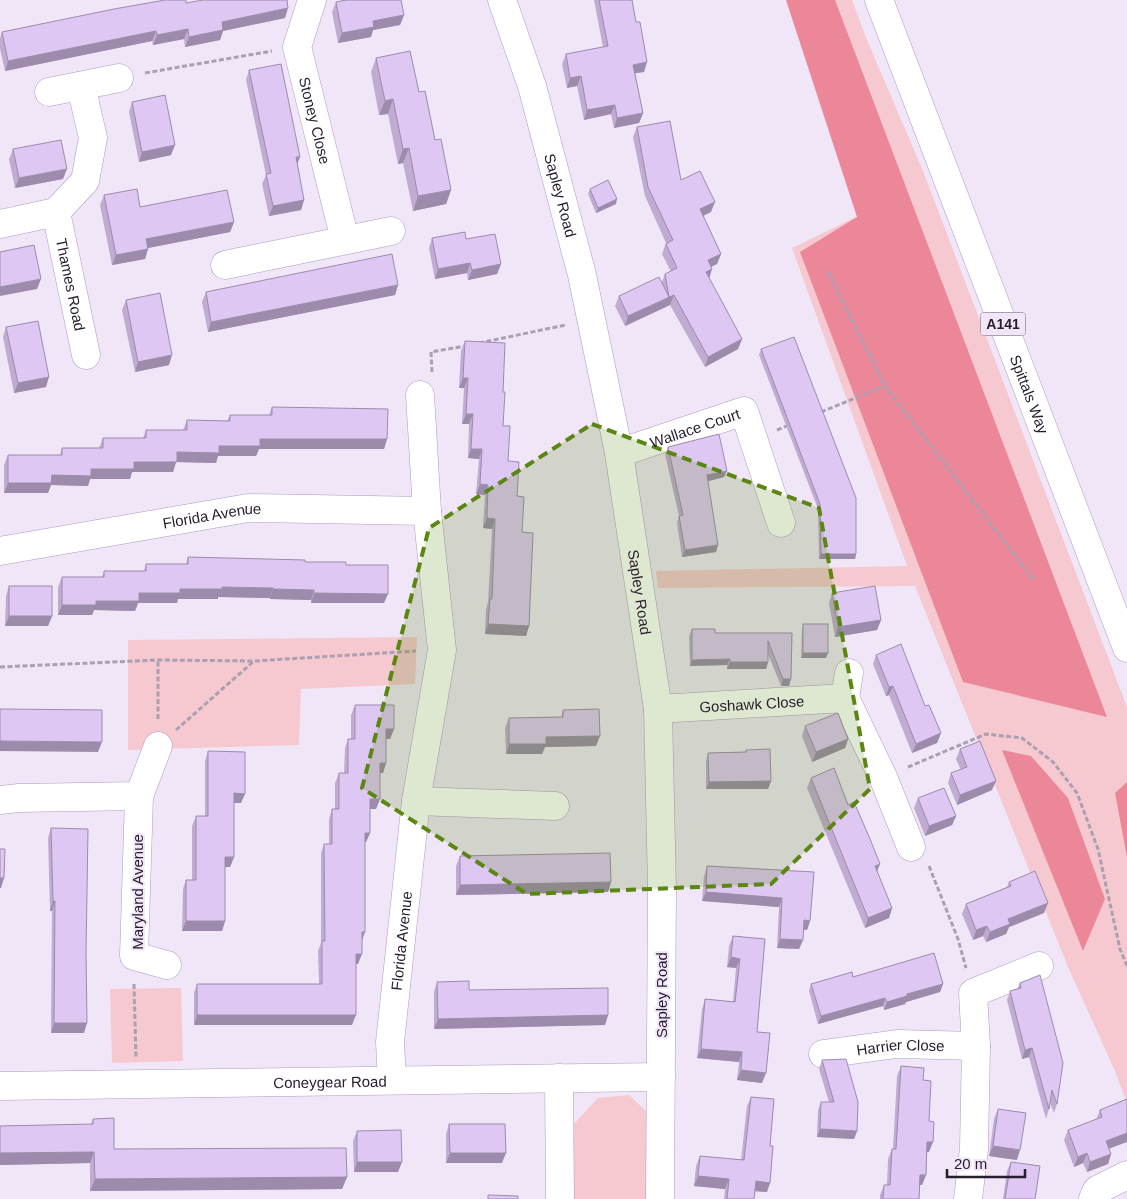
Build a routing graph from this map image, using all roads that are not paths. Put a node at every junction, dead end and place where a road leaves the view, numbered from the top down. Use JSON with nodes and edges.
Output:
{"nodes":[{"id":1,"x":312,"y":0,"type":"edge"},
{"id":2,"x":502,"y":0,"type":"edge"},
{"id":3,"x":879,"y":0,"type":"edge"},
{"id":4,"x":119,"y":78,"type":"road end"},
{"id":5,"x":81,"y":86,"type":"junction"},
{"id":6,"x":49,"y":92,"type":"dead end"},
{"id":7,"x":56,"y":212,"type":"junction"},
{"id":8,"x":0,"y":224,"type":"edge"},
{"id":9,"x":391,"y":231,"type":"dead end"},
{"id":10,"x":346,"y":240,"type":"junction"},
{"id":11,"x":225,"y":265,"type":"dead end"},
{"id":12,"x":86,"y":355,"type":"dead end"},
{"id":13,"x":420,"y":395,"type":"road end"},
{"id":14,"x":619,"y":453,"type":"junction"},
{"id":15,"x":427,"y":511,"type":"junction"},
{"id":16,"x":782,"y":523,"type":"dead end"},
{"id":17,"x":0,"y":551,"type":"edge"},
{"id":18,"x":1127,"y":648,"type":"edge"},
{"id":19,"x":658,"y":709,"type":"junction"},
{"id":20,"x":158,"y":746,"type":"road end"},
{"id":21,"x":139,"y":796,"type":"junction"},
{"id":22,"x":0,"y":800,"type":"edge"},
{"id":23,"x":416,"y":801,"type":"junction"},
{"id":24,"x":555,"y":806,"type":"dead end"},
{"id":25,"x":911,"y":847,"type":"road end"},
{"id":26,"x":167,"y":965,"type":"dead end"},
{"id":27,"x":1039,"y":966,"type":"dead end"},
{"id":28,"x":976,"y":1046,"type":"junction"},
{"id":29,"x":823,"y":1054,"type":"dead end"},
{"id":30,"x":660,"y":1077,"type":"junction"},
{"id":31,"x":559,"y":1078,"type":"junction"},
{"id":32,"x":392,"y":1080,"type":"junction"},
{"id":33,"x":0,"y":1086,"type":"edge"},
{"id":34,"x":1127,"y":1175,"type":"edge"},
{"id":35,"x":560,"y":1199,"type":"edge"},
{"id":36,"x":660,"y":1199,"type":"edge"},
{"id":37,"x":968,"y":1199,"type":"edge"},
{"id":38,"x":1093,"y":1199,"type":"edge"}],
"edges":[{"from":1,"to":10,"type":"main road","name":"Stoney Close"},
{"from":2,"to":14,"type":"main road","name":"Sapley Road"},
{"from":3,"to":18,"type":"main road","name":"Spittals Way","number":"A141"},
{"from":4,"to":5,"type":"main road"},
{"from":5,"to":6,"type":"main road"},
{"from":5,"to":7,"type":"main road"},
{"from":7,"to":8,"type":"main road"},
{"from":7,"to":12,"type":"main road","name":"Thames Road"},
{"from":9,"to":10,"type":"main road"},
{"from":10,"to":11,"type":"main road"},
{"from":13,"to":15,"type":"main road","name":"Florida Avenue"},
{"from":14,"to":16,"type":"main road","name":"Wallace Court"},
{"from":14,"to":19,"type":"main road","name":"Sapley Road"},
{"from":15,"to":17,"type":"main road","name":"Florida Avenue"},
{"from":15,"to":23,"type":"main road","name":"Florida Avenue"},
{"from":19,"to":25,"type":"main road","name":"Goshawk Close"},
{"from":19,"to":30,"type":"main road","name":"Sapley Road"},
{"from":20,"to":21,"type":"main road","name":"Maryland Avenue"},
{"from":21,"to":22,"type":"main road"},
{"from":21,"to":26,"type":"main road","name":"Maryland Avenue"},
{"from":23,"to":24,"type":"main road"},
{"from":23,"to":32,"type":"main road","name":"Florida Avenue"},
{"from":27,"to":28,"type":"main road"},
{"from":28,"to":29,"type":"main road","name":"Harrier Close"},
{"from":28,"to":37,"type":"main road"},
{"from":30,"to":31,"type":"main road","name":"Coneygear Road"},
{"from":30,"to":36,"type":"main road","name":"Sapley Road"},
{"from":31,"to":32,"type":"main road","name":"Coneygear Road"},
{"from":31,"to":35,"type":"main road"},
{"from":32,"to":33,"type":"main road","name":"Coneygear Road"},
{"from":34,"to":38,"type":"main road"}]}
